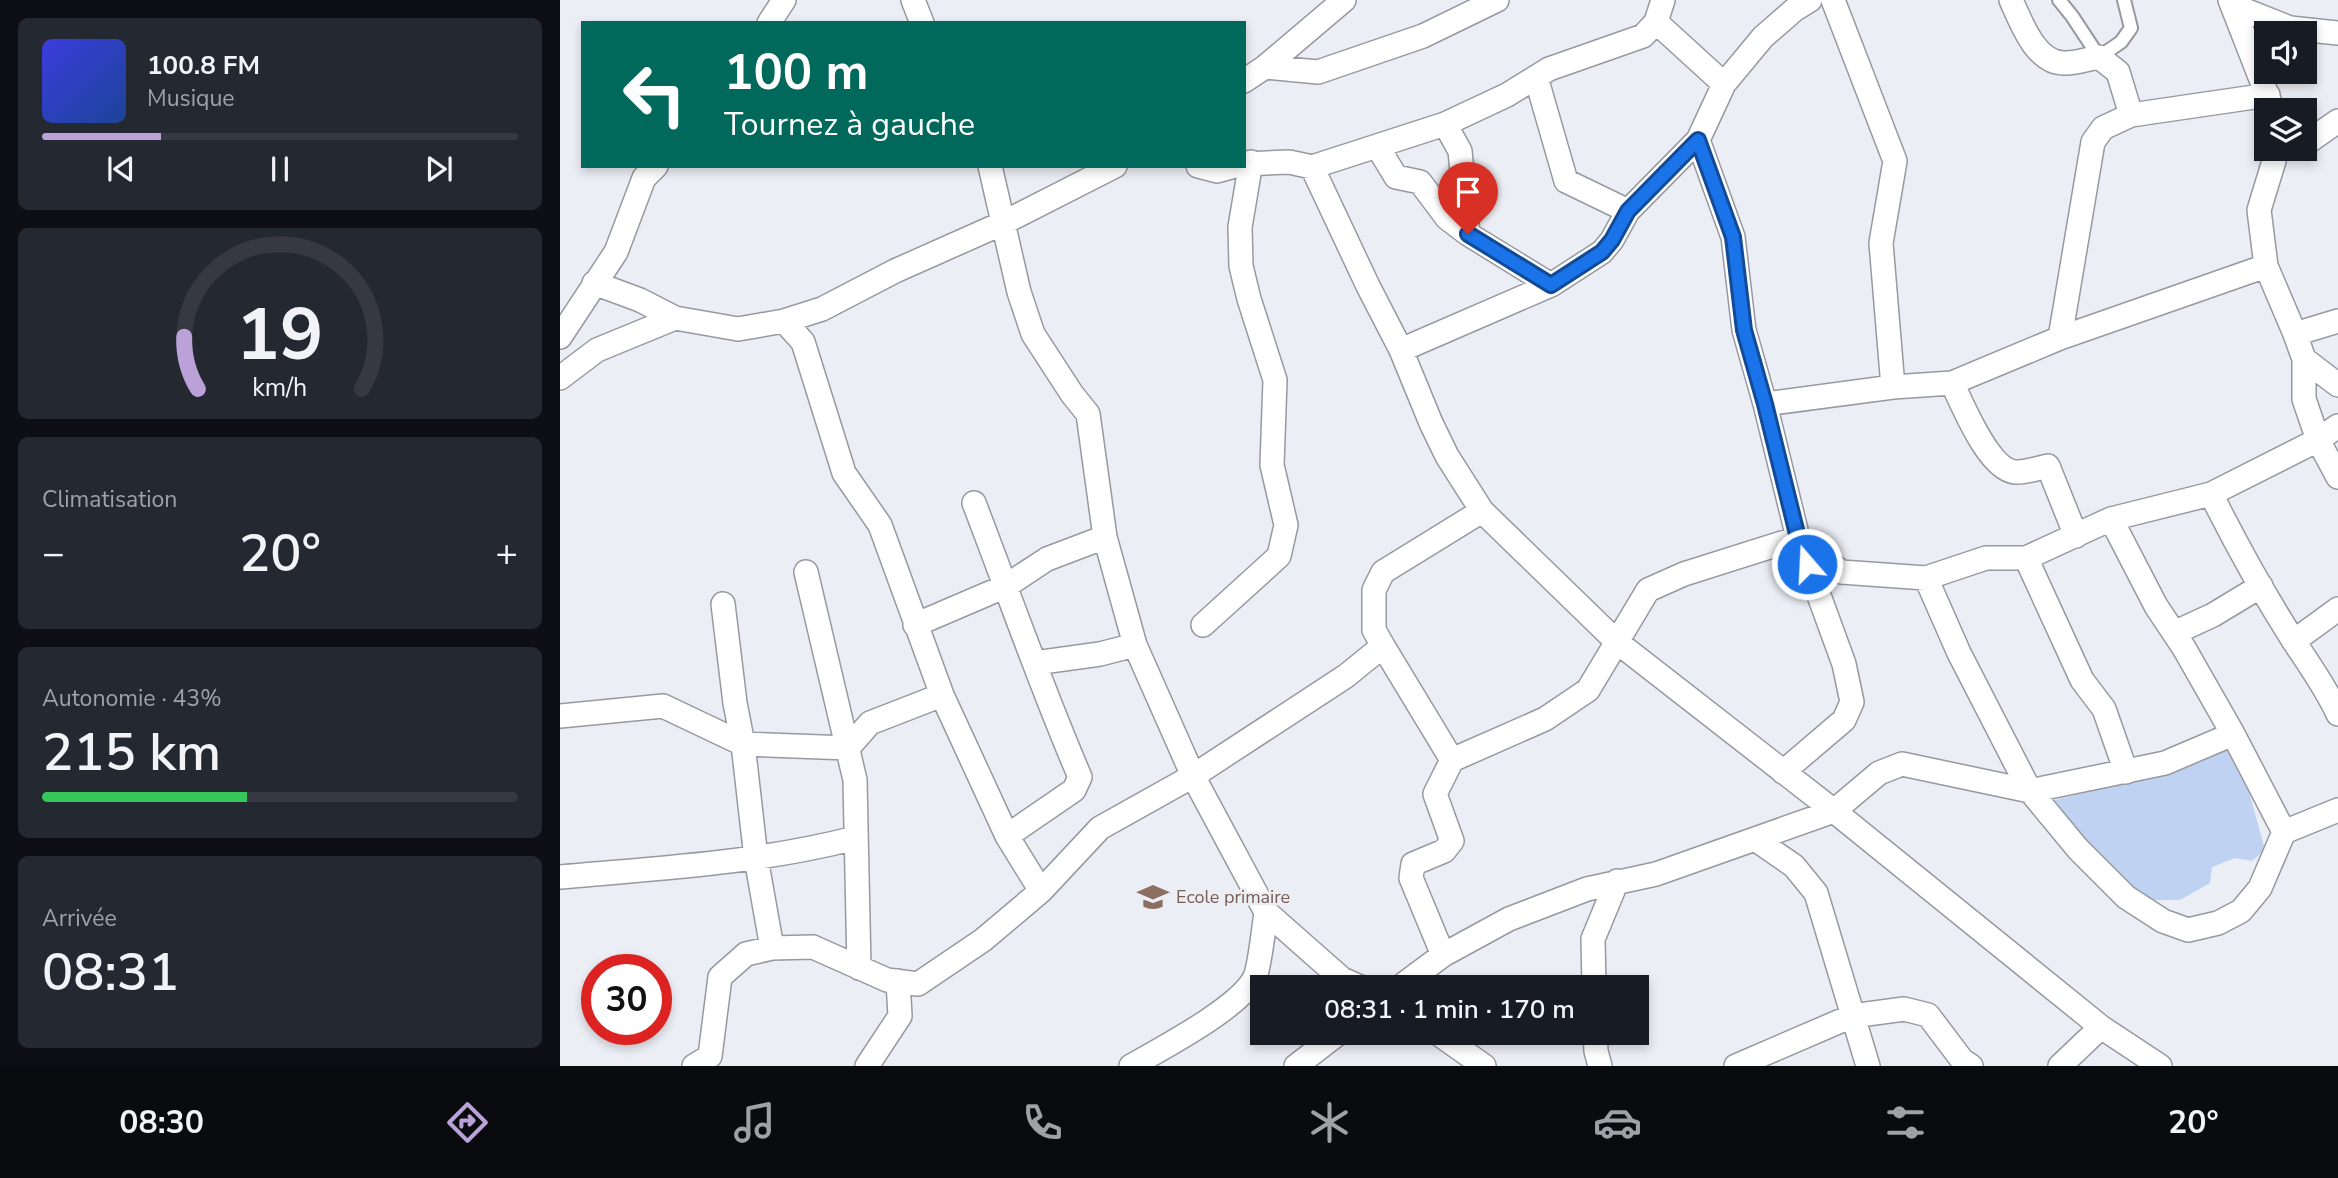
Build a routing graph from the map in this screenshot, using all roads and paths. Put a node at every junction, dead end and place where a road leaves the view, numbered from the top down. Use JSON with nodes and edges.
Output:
{"nodes":[{"id":1,"x":783,"y":0,"type":"edge"},
{"id":2,"x":913,"y":0,"type":"edge"},
{"id":3,"x":1344,"y":0,"type":"edge"},
{"id":4,"x":1497,"y":0,"type":"edge"},
{"id":5,"x":1662,"y":0,"type":"edge"},
{"id":6,"x":1810,"y":0,"type":"edge"},
{"id":7,"x":1833,"y":0,"type":"edge"},
{"id":8,"x":2011,"y":0,"type":"edge"},
{"id":9,"x":2059,"y":0,"type":"edge"},
{"id":10,"x":2124,"y":0,"type":"edge"},
{"id":11,"x":2231,"y":2,"type":"edge"},
{"id":12,"x":770,"y":21,"type":"edge"},
{"id":13,"x":921,"y":21,"type":"edge"},
{"id":14,"x":1656,"y":22,"type":"junction"},
{"id":15,"x":2338,"y":33,"type":"edge"},
{"id":16,"x":2099,"y":57,"type":"junction"},
{"id":17,"x":1265,"y":67,"type":"junction"},
{"id":18,"x":1536,"y":77,"type":"junction"},
{"id":19,"x":1246,"y":80,"type":"edge"},
{"id":20,"x":1724,"y":84,"type":"junction"},
{"id":21,"x":2268,"y":98,"type":"edge"},
{"id":22,"x":2254,"y":103,"type":"edge"},
{"id":23,"x":2131,"y":115,"type":"junction"},
{"id":24,"x":2338,"y":121,"type":"edge"},
{"id":25,"x":1445,"y":124,"type":"junction"},
{"id":26,"x":2317,"y":136,"type":"edge"},
{"id":27,"x":1698,"y":140,"type":"junction"},
{"id":28,"x":1377,"y":146,"type":"junction"},
{"id":29,"x":2273,"y":161,"type":"edge"},
{"id":30,"x":1246,"y":164,"type":"edge"},
{"id":31,"x":1311,"y":167,"type":"junction"},
{"id":32,"x":654,"y":168,"type":"edge"},
{"id":33,"x":989,"y":168,"type":"edge"},
{"id":34,"x":1111,"y":168,"type":"edge"},
{"id":35,"x":1206,"y":168,"type":"edge"},
{"id":36,"x":1228,"y":168,"type":"edge"},
{"id":37,"x":1243,"y":168,"type":"edge"},
{"id":38,"x":1628,"y":211,"type":"junction"},
{"id":39,"x":1003,"y":223,"type":"junction"},
{"id":40,"x":1468,"y":234,"type":"junction"},
{"id":41,"x":2266,"y":266,"type":"junction"},
{"id":42,"x":594,"y":283,"type":"junction"},
{"id":43,"x":1551,"y":285,"type":"junction"},
{"id":44,"x":675,"y":318,"type":"junction"},
{"id":45,"x":784,"y":321,"type":"junction"},
{"id":46,"x":2338,"y":321,"type":"edge"},
{"id":47,"x":2295,"y":334,"type":"junction"},
{"id":48,"x":560,"y":337,"type":"edge"},
{"id":49,"x":2060,"y":338,"type":"junction"},
{"id":50,"x":1401,"y":350,"type":"junction"},
{"id":51,"x":2304,"y":359,"type":"junction"},
{"id":52,"x":560,"y":377,"type":"edge"},
{"id":53,"x":1952,"y":383,"type":"junction"},
{"id":54,"x":2338,"y":385,"type":"edge"},
{"id":55,"x":1893,"y":387,"type":"junction"},
{"id":56,"x":1765,"y":404,"type":"junction"},
{"id":57,"x":2338,"y":426,"type":"edge"},
{"id":58,"x":2318,"y":440,"type":"junction"},
{"id":59,"x":2338,"y":477,"type":"edge"},
{"id":60,"x":2211,"y":494,"type":"junction"},
{"id":61,"x":974,"y":503,"type":"dead end"},
{"id":62,"x":1482,"y":510,"type":"junction"},
{"id":63,"x":2111,"y":519,"type":"junction"},
{"id":64,"x":2076,"y":536,"type":"junction"},
{"id":65,"x":1105,"y":537,"type":"junction"},
{"id":66,"x":1798,"y":538,"type":"junction"},
{"id":67,"x":2026,"y":558,"type":"junction"},
{"id":68,"x":806,"y":572,"type":"dead end"},
{"id":69,"x":1926,"y":578,"type":"junction"},
{"id":70,"x":1006,"y":586,"type":"junction"},
{"id":71,"x":2261,"y":586,"type":"junction"},
{"id":72,"x":723,"y":604,"type":"dead end"},
{"id":73,"x":2338,"y":609,"type":"edge"},
{"id":74,"x":915,"y":625,"type":"junction"},
{"id":75,"x":1203,"y":625,"type":"dead end"},
{"id":76,"x":2174,"y":633,"type":"junction"},
{"id":77,"x":2294,"y":641,"type":"junction"},
{"id":78,"x":1617,"y":642,"type":"junction"},
{"id":79,"x":1135,"y":645,"type":"junction"},
{"id":80,"x":1382,"y":646,"type":"junction"},
{"id":81,"x":1035,"y":663,"type":"junction"},
{"id":82,"x":942,"y":695,"type":"junction"},
{"id":83,"x":2338,"y":714,"type":"edge"},
{"id":84,"x":560,"y":716,"type":"edge"},
{"id":85,"x":2234,"y":734,"type":"junction"},
{"id":86,"x":743,"y":744,"type":"junction"},
{"id":87,"x":848,"y":748,"type":"junction"},
{"id":88,"x":1452,"y":760,"type":"junction"},
{"id":89,"x":1783,"y":772,"type":"junction"},
{"id":90,"x":2126,"y":772,"type":"junction"},
{"id":91,"x":1194,"y":776,"type":"junction"},
{"id":92,"x":2030,"y":791,"type":"junction"},
{"id":93,"x":2338,"y":810,"type":"edge"},
{"id":94,"x":1834,"y":811,"type":"junction"},
{"id":95,"x":2284,"y":832,"type":"junction"},
{"id":96,"x":1007,"y":836,"type":"junction"},
{"id":97,"x":855,"y":838,"type":"junction"},
{"id":98,"x":1755,"y":839,"type":"junction"},
{"id":99,"x":756,"y":858,"type":"junction"},
{"id":100,"x":560,"y":877,"type":"edge"},
{"id":101,"x":1617,"y":881,"type":"junction"},
{"id":102,"x":1041,"y":891,"type":"junction"},
{"id":103,"x":1266,"y":912,"type":"junction"},
{"id":104,"x":772,"y":948,"type":"junction"},
{"id":105,"x":1443,"y":955,"type":"junction"},
{"id":106,"x":859,"y":968,"type":"junction"},
{"id":107,"x":1337,"y":975,"type":"edge"},
{"id":108,"x":1416,"y":975,"type":"edge"},
{"id":109,"x":1594,"y":975,"type":"edge"},
{"id":110,"x":898,"y":981,"type":"junction"},
{"id":111,"x":1852,"y":1016,"type":"junction"},
{"id":112,"x":2101,"y":1027,"type":"junction"},
{"id":113,"x":1323,"y":1045,"type":"edge"},
{"id":114,"x":1454,"y":1045,"type":"edge"},
{"id":115,"x":1596,"y":1045,"type":"edge"},
{"id":116,"x":694,"y":1066,"type":"edge"},
{"id":117,"x":867,"y":1066,"type":"edge"},
{"id":118,"x":1131,"y":1066,"type":"edge"},
{"id":119,"x":1296,"y":1066,"type":"edge"},
{"id":120,"x":1484,"y":1066,"type":"edge"},
{"id":121,"x":1600,"y":1066,"type":"edge"},
{"id":122,"x":1736,"y":1066,"type":"edge"},
{"id":123,"x":1868,"y":1066,"type":"edge"},
{"id":124,"x":1971,"y":1066,"type":"edge"},
{"id":125,"x":2060,"y":1066,"type":"edge"},
{"id":126,"x":2160,"y":1066,"type":"edge"}],
"edges":[{"from":1,"to":12,"type":"street"},
{"from":2,"to":13,"type":"street"},
{"from":3,"to":17,"type":"street"},
{"from":4,"to":17,"type":"street"},
{"from":5,"to":14,"type":"street"},
{"from":6,"to":20,"type":"street"},
{"from":7,"to":55,"type":"street"},
{"from":8,"to":16,"type":"street"},
{"from":9,"to":16,"type":"lane"},
{"from":10,"to":16,"type":"lane"},
{"from":11,"to":15,"type":"street"},
{"from":11,"to":21,"type":"street"},
{"from":14,"to":18,"type":"street"},
{"from":14,"to":20,"type":"street"},
{"from":16,"to":23,"type":"street"},
{"from":17,"to":19,"type":"street"},
{"from":18,"to":25,"type":"street"},
{"from":18,"to":38,"type":"street"},
{"from":20,"to":27,"type":"street"},
{"from":22,"to":23,"type":"street"},
{"from":23,"to":49,"type":"street"},
{"from":24,"to":26,"type":"street"},
{"from":25,"to":28,"type":"street"},
{"from":25,"to":40,"type":"street"},
{"from":27,"to":38,"type":"street"},
{"from":27,"to":56,"type":"street"},
{"from":28,"to":31,"type":"street"},
{"from":28,"to":40,"type":"street"},
{"from":29,"to":41,"type":"street"},
{"from":30,"to":31,"type":"street"},
{"from":31,"to":50,"type":"street"},
{"from":32,"to":42,"type":"street"},
{"from":33,"to":39,"type":"street"},
{"from":34,"to":39,"type":"street"},
{"from":35,"to":36,"type":"street"},
{"from":37,"to":75,"type":"street"},
{"from":38,"to":43,"type":"street"},
{"from":39,"to":45,"type":"street"},
{"from":39,"to":65,"type":"street"},
{"from":40,"to":43,"type":"street"},
{"from":41,"to":47,"type":"street"},
{"from":41,"to":49,"type":"street"},
{"from":42,"to":44,"type":"street"},
{"from":42,"to":48,"type":"street"},
{"from":43,"to":50,"type":"street"},
{"from":44,"to":45,"type":"street"},
{"from":44,"to":52,"type":"street"},
{"from":45,"to":74,"type":"street"},
{"from":46,"to":47,"type":"street"},
{"from":47,"to":51,"type":"street"},
{"from":49,"to":53,"type":"street"},
{"from":50,"to":62,"type":"street"},
{"from":51,"to":54,"type":"street"},
{"from":51,"to":58,"type":"street"},
{"from":53,"to":55,"type":"street"},
{"from":53,"to":64,"type":"street"},
{"from":55,"to":56,"type":"street"},
{"from":56,"to":66,"type":"street"},
{"from":57,"to":58,"type":"street"},
{"from":58,"to":59,"type":"street"},
{"from":58,"to":60,"type":"street"},
{"from":60,"to":63,"type":"street"},
{"from":60,"to":71,"type":"street"},
{"from":61,"to":70,"type":"street"},
{"from":62,"to":78,"type":"street"},
{"from":62,"to":80,"type":"street"},
{"from":63,"to":64,"type":"street"},
{"from":63,"to":76,"type":"street"},
{"from":64,"to":67,"type":"street"},
{"from":65,"to":70,"type":"street"},
{"from":65,"to":79,"type":"street"},
{"from":66,"to":69,"type":"street"},
{"from":66,"to":78,"type":"street"},
{"from":66,"to":89,"type":"street"},
{"from":67,"to":69,"type":"street"},
{"from":67,"to":90,"type":"street"},
{"from":68,"to":87,"type":"street"},
{"from":69,"to":92,"type":"street"},
{"from":70,"to":74,"type":"street"},
{"from":70,"to":81,"type":"street"},
{"from":71,"to":76,"type":"street"},
{"from":71,"to":77,"type":"street"},
{"from":72,"to":86,"type":"street"},
{"from":73,"to":77,"type":"street"},
{"from":74,"to":82,"type":"street"},
{"from":76,"to":85,"type":"street"},
{"from":77,"to":83,"type":"street"},
{"from":78,"to":88,"type":"street"},
{"from":78,"to":89,"type":"street"},
{"from":79,"to":81,"type":"street"},
{"from":79,"to":91,"type":"street"},
{"from":80,"to":88,"type":"street"},
{"from":80,"to":91,"type":"street"},
{"from":81,"to":96,"type":"street"},
{"from":82,"to":87,"type":"street"},
{"from":82,"to":96,"type":"street"},
{"from":84,"to":86,"type":"street"},
{"from":85,"to":90,"type":"street"},
{"from":85,"to":95,"type":"street"},
{"from":86,"to":87,"type":"street"},
{"from":86,"to":99,"type":"street"},
{"from":87,"to":97,"type":"street"},
{"from":88,"to":105,"type":"street"},
{"from":89,"to":94,"type":"street"},
{"from":90,"to":92,"type":"street"},
{"from":91,"to":102,"type":"street"},
{"from":91,"to":103,"type":"street"},
{"from":92,"to":94,"type":"street"},
{"from":92,"to":95,"type":"street"},
{"from":93,"to":95,"type":"street"},
{"from":94,"to":98,"type":"street"},
{"from":94,"to":112,"type":"street"},
{"from":96,"to":102,"type":"street"},
{"from":97,"to":99,"type":"street"},
{"from":97,"to":106,"type":"street"},
{"from":98,"to":101,"type":"street"},
{"from":98,"to":111,"type":"street"},
{"from":99,"to":100,"type":"street"},
{"from":99,"to":104,"type":"street"},
{"from":101,"to":105,"type":"street"},
{"from":101,"to":109,"type":"street"},
{"from":102,"to":110,"type":"street"},
{"from":103,"to":107,"type":"street"},
{"from":103,"to":118,"type":"street"},
{"from":104,"to":106,"type":"street"},
{"from":104,"to":116,"type":"street"},
{"from":105,"to":108,"type":"street"},
{"from":106,"to":110,"type":"street"},
{"from":110,"to":117,"type":"street"},
{"from":111,"to":122,"type":"street"},
{"from":111,"to":123,"type":"street"},
{"from":111,"to":124,"type":"street"},
{"from":112,"to":125,"type":"street"},
{"from":112,"to":126,"type":"street"},
{"from":113,"to":119,"type":"street"},
{"from":114,"to":120,"type":"street"},
{"from":115,"to":121,"type":"street"}]}
